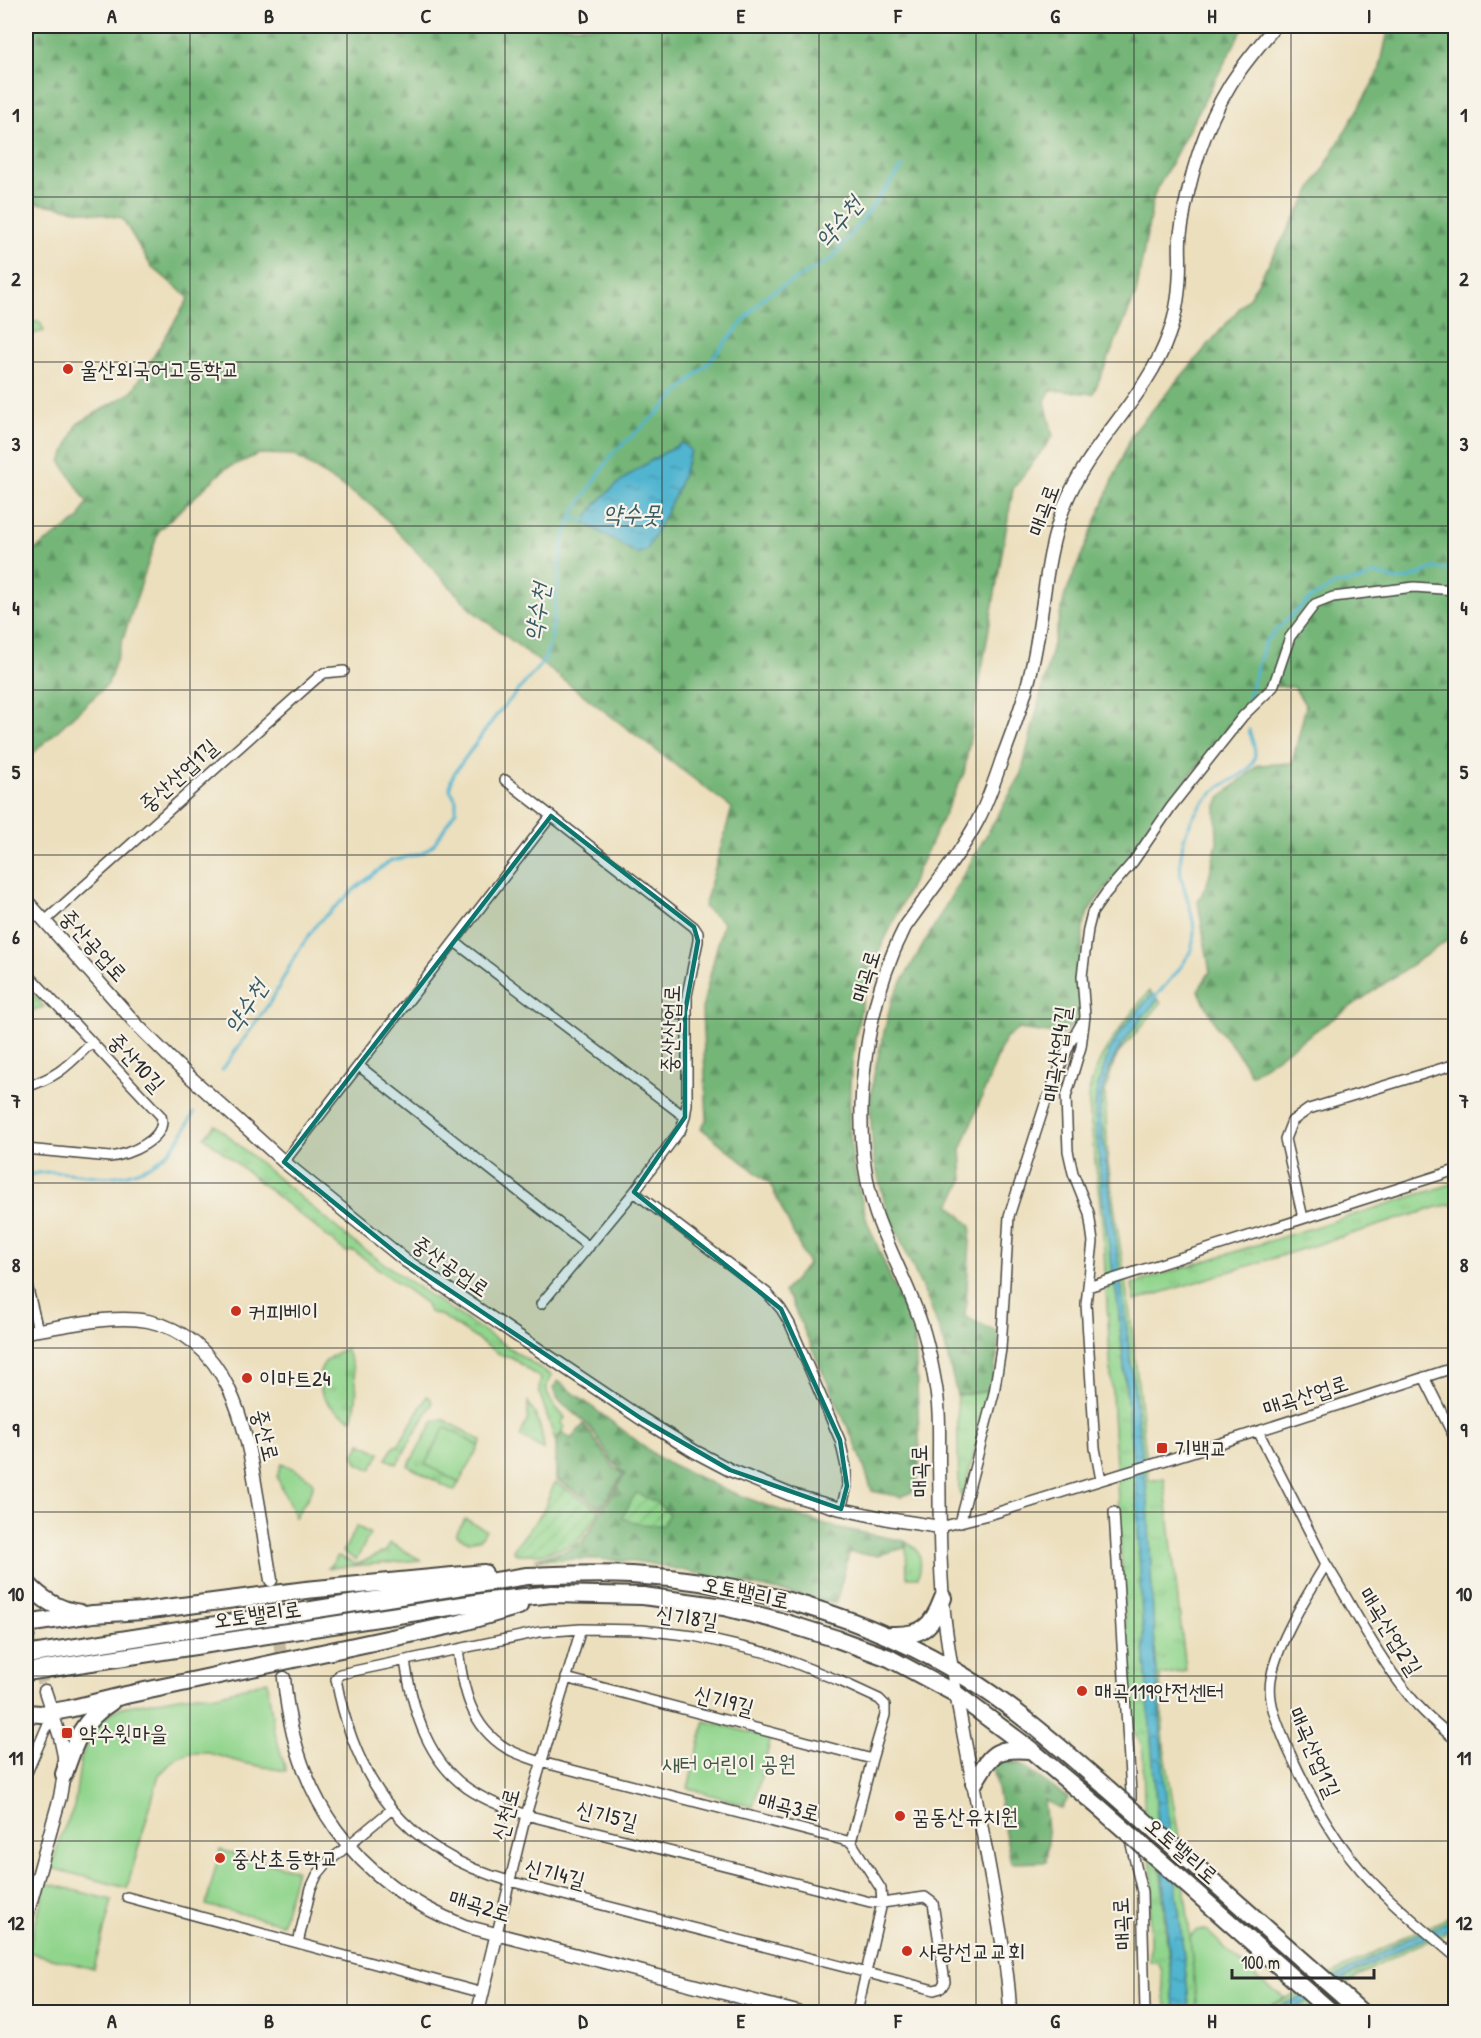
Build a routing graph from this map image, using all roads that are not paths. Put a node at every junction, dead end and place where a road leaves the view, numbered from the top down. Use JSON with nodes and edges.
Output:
{"nodes":[{"id":1,"x":1275,"y":26,"type":"edge"},
{"id":2,"x":1455,"y":590,"type":"edge"},
{"id":3,"x":344,"y":671,"type":"dead end"},
{"id":4,"x":505,"y":780,"type":"dead end"},
{"id":5,"x":551,"y":816,"type":"junction"},
{"id":6,"x":26,"y":900,"type":"edge"},
{"id":7,"x":45,"y":921,"type":"junction"},
{"id":8,"x":455,"y":942,"type":"junction"},
{"id":9,"x":26,"y":972,"type":"edge"},
{"id":10,"x":1085,"y":1016,"type":"junction"},
{"id":11,"x":91,"y":1043,"type":"junction"},
{"id":12,"x":1455,"y":1064,"type":"edge"},
{"id":13,"x":358,"y":1066,"type":"junction"},
{"id":14,"x":26,"y":1087,"type":"edge"},
{"id":15,"x":685,"y":1117,"type":"junction"},
{"id":16,"x":26,"y":1149,"type":"edge"},
{"id":17,"x":284,"y":1162,"type":"junction"},
{"id":18,"x":1455,"y":1170,"type":"edge"},
{"id":19,"x":634,"y":1192,"type":"junction"},
{"id":20,"x":1303,"y":1218,"type":"junction"},
{"id":21,"x":589,"y":1247,"type":"junction"},
{"id":22,"x":26,"y":1281,"type":"edge"},
{"id":23,"x":1093,"y":1285,"type":"junction"},
{"id":24,"x":541,"y":1304,"type":"dead end"},
{"id":25,"x":32,"y":1331,"type":"edge"},
{"id":26,"x":1455,"y":1367,"type":"edge"},
{"id":27,"x":1424,"y":1377,"type":"junction"},
{"id":28,"x":1258,"y":1431,"type":"junction"},
{"id":29,"x":1455,"y":1441,"type":"edge"},
{"id":30,"x":1101,"y":1480,"type":"junction"},
{"id":31,"x":841,"y":1509,"type":"junction"},
{"id":32,"x":1114,"y":1512,"type":"dead end"},
{"id":33,"x":960,"y":1522,"type":"junction"},
{"id":34,"x":940,"y":1527,"type":"junction"},
{"id":35,"x":1326,"y":1564,"type":"junction"},
{"id":36,"x":527,"y":1576,"type":"junction"},
{"id":37,"x":271,"y":1580,"type":"tunnel mouth"},
{"id":38,"x":26,"y":1582,"type":"edge"},
{"id":39,"x":552,"y":1594,"type":"junction"},
{"id":40,"x":943,"y":1598,"type":"junction"},
{"id":41,"x":93,"y":1614,"type":"junction"},
{"id":42,"x":581,"y":1629,"type":"junction"},
{"id":43,"x":26,"y":1630,"type":"edge"},
{"id":44,"x":889,"y":1635,"type":"junction"},
{"id":45,"x":458,"y":1649,"type":"junction"},
{"id":46,"x":26,"y":1655,"type":"edge"},
{"id":47,"x":405,"y":1661,"type":"junction"},
{"id":48,"x":952,"y":1669,"type":"junction"},
{"id":49,"x":26,"y":1672,"type":"edge"},
{"id":50,"x":284,"y":1678,"type":"tunnel mouth"},
{"id":51,"x":566,"y":1678,"type":"junction"},
{"id":52,"x":336,"y":1679,"type":"joint"},
{"id":53,"x":45,"y":1691,"type":"tunnel mouth"},
{"id":54,"x":956,"y":1694,"type":"junction"},
{"id":55,"x":126,"y":1695,"type":"junction"},
{"id":56,"x":52,"y":1712,"type":"junction"},
{"id":57,"x":26,"y":1713,"type":"edge"},
{"id":58,"x":1455,"y":1740,"type":"edge"},
{"id":59,"x":1031,"y":1750,"type":"junction"},
{"id":60,"x":872,"y":1759,"type":"junction"},
{"id":61,"x":541,"y":1762,"type":"junction"},
{"id":62,"x":64,"y":1774,"type":"junction"},
{"id":63,"x":26,"y":1776,"type":"edge"},
{"id":64,"x":974,"y":1783,"type":"junction"},
{"id":65,"x":392,"y":1809,"type":"junction"},
{"id":66,"x":526,"y":1815,"type":"junction"},
{"id":67,"x":851,"y":1842,"type":"junction"},
{"id":68,"x":349,"y":1846,"type":"junction"},
{"id":69,"x":509,"y":1881,"type":"junction"},
{"id":70,"x":127,"y":1897,"type":"dead end"},
{"id":71,"x":882,"y":1903,"type":"junction"},
{"id":72,"x":26,"y":1919,"type":"edge"},
{"id":73,"x":497,"y":1934,"type":"junction"},
{"id":74,"x":298,"y":1943,"type":"junction"},
{"id":75,"x":1455,"y":1957,"type":"edge"},
{"id":76,"x":866,"y":1972,"type":"junction"},
{"id":77,"x":483,"y":1993,"type":"junction"},
{"id":78,"x":537,"y":2012,"type":"edge"},
{"id":79,"x":478,"y":2013,"type":"edge"},
{"id":80,"x":569,"y":2013,"type":"edge"},
{"id":81,"x":797,"y":2013,"type":"edge"},
{"id":82,"x":857,"y":2013,"type":"edge"},
{"id":83,"x":1010,"y":2013,"type":"edge"},
{"id":84,"x":1145,"y":2013,"type":"edge"},
{"id":85,"x":1331,"y":2013,"type":"edge"},
{"id":86,"x":1361,"y":2013,"type":"edge"}],
"edges":[{"from":1,"to":34,"type":"street","name":"매곡로"},
{"from":2,"to":10,"type":"street","name":"매곡산업4길"},
{"from":3,"to":7,"type":"street","name":"중산산업1길"},
{"from":4,"to":5,"type":"street","name":"중산산업로"},
{"from":5,"to":8,"type":"street"},
{"from":5,"to":15,"type":"street","name":"중산산업로"},
{"from":6,"to":7,"type":"street","name":"중산공업로"},
{"from":7,"to":17,"type":"street","name":"중산공업로"},
{"from":8,"to":13,"type":"street"},
{"from":8,"to":15,"type":"street"},
{"from":9,"to":11,"type":"street","name":"중산10길"},
{"from":10,"to":23,"type":"street","name":"매곡산업4길"},
{"from":10,"to":33,"type":"street"},
{"from":11,"to":14,"type":"street"},
{"from":11,"to":16,"type":"street","name":"중산10길"},
{"from":12,"to":20,"type":"street"},
{"from":13,"to":17,"type":"street"},
{"from":13,"to":21,"type":"street"},
{"from":15,"to":19,"type":"street","name":"중산산업로"},
{"from":17,"to":31,"type":"street","name":"중산공업로"},
{"from":18,"to":20,"type":"street"},
{"from":19,"to":21,"type":"street","name":"중산산업로"},
{"from":19,"to":31,"type":"street"},
{"from":20,"to":23,"type":"street"},
{"from":21,"to":24,"type":"street","name":"중산산업로"},
{"from":22,"to":25,"type":"street"},
{"from":23,"to":30,"type":"street","name":"매곡산업4길"},
{"from":25,"to":37,"type":"street","name":"중산로"},
{"from":26,"to":27,"type":"street","name":"매곡산업로"},
{"from":27,"to":28,"type":"street","name":"매곡산업로"},
{"from":27,"to":29,"type":"street"},
{"from":28,"to":30,"type":"street","name":"매곡산업로"},
{"from":28,"to":35,"type":"street"},
{"from":30,"to":33,"type":"street"},
{"from":31,"to":34,"type":"street","name":"중산공업로"},
{"from":32,"to":84,"type":"street","name":"매곡로"},
{"from":33,"to":34,"type":"street"},
{"from":34,"to":40,"type":"street","name":"매곡로"},
{"from":35,"to":58,"type":"street","name":"매곡산업2길"},
{"from":35,"to":75,"type":"street","name":"매곡산업1길"},
{"from":36,"to":41,"type":"highway"},
{"from":36,"to":44,"type":"highway","name":"오토밸리로"},
{"from":36,"to":46,"type":"highway","name":"오토밸리로"},
{"from":38,"to":41,"type":"highway"},
{"from":39,"to":49,"type":"highway","name":"오토밸리로"},
{"from":39,"to":54,"type":"highway","name":"오토밸리로"},
{"from":39,"to":55,"type":"highway"},
{"from":40,"to":44,"type":"highway"},
{"from":40,"to":48,"type":"street","name":"매곡로"},
{"from":41,"to":43,"type":"highway"},
{"from":42,"to":45,"type":"street","name":"신기8길"},
{"from":42,"to":51,"type":"street","name":"신천로"},
{"from":42,"to":60,"type":"street","name":"신기8길"},
{"from":44,"to":48,"type":"highway","name":"오토밸리로"},
{"from":45,"to":47,"type":"street","name":"신기8길"},
{"from":45,"to":61,"type":"street","name":"매곡3로"},
{"from":47,"to":52,"type":"street","name":"신기8길"},
{"from":47,"to":66,"type":"street","name":"신기5길"},
{"from":48,"to":54,"type":"street","name":"매곡로"},
{"from":48,"to":86,"type":"highway","name":"오토밸리로","bridge":true},
{"from":50,"to":68,"type":"street","name":"매곡2로"},
{"from":51,"to":60,"type":"street","name":"신기9길"},
{"from":51,"to":61,"type":"street","name":"신천로"},
{"from":52,"to":65,"type":"street","name":"신기4길"},
{"from":53,"to":56,"type":"street"},
{"from":54,"to":59,"type":"highway","name":"오토밸리로"},
{"from":54,"to":64,"type":"street","name":"매곡로"},
{"from":55,"to":56,"type":"highway"},
{"from":55,"to":62,"type":"highway"},
{"from":56,"to":57,"type":"highway"},
{"from":56,"to":62,"type":"street"},
{"from":56,"to":63,"type":"street"},
{"from":59,"to":64,"type":"highway"},
{"from":59,"to":85,"type":"highway","name":"오토밸리로","bridge":true},
{"from":60,"to":67,"type":"street","name":"신기8길"},
{"from":61,"to":66,"type":"street","name":"신천로"},
{"from":61,"to":67,"type":"street","name":"매곡3로"},
{"from":62,"to":72,"type":"street"},
{"from":64,"to":83,"type":"street","name":"매곡로"},
{"from":65,"to":68,"type":"street"},
{"from":65,"to":69,"type":"street","name":"신기4길"},
{"from":66,"to":69,"type":"street","name":"신천로"},
{"from":66,"to":71,"type":"street","name":"신기5길"},
{"from":67,"to":71,"type":"street"},
{"from":68,"to":73,"type":"street","name":"매곡2로"},
{"from":68,"to":74,"type":"street"},
{"from":69,"to":73,"type":"street","name":"신천로"},
{"from":69,"to":76,"type":"street","name":"신기4길"},
{"from":70,"to":74,"type":"street"},
{"from":71,"to":76,"type":"street"},
{"from":71,"to":76,"type":"street","name":"신기5길"},
{"from":73,"to":77,"type":"street","name":"신천로"},
{"from":73,"to":81,"type":"street","name":"매곡2로"},
{"from":74,"to":77,"type":"street"},
{"from":76,"to":82,"type":"street"},
{"from":77,"to":79,"type":"street","name":"신천로"},
{"from":78,"to":80,"type":"street"}]}
